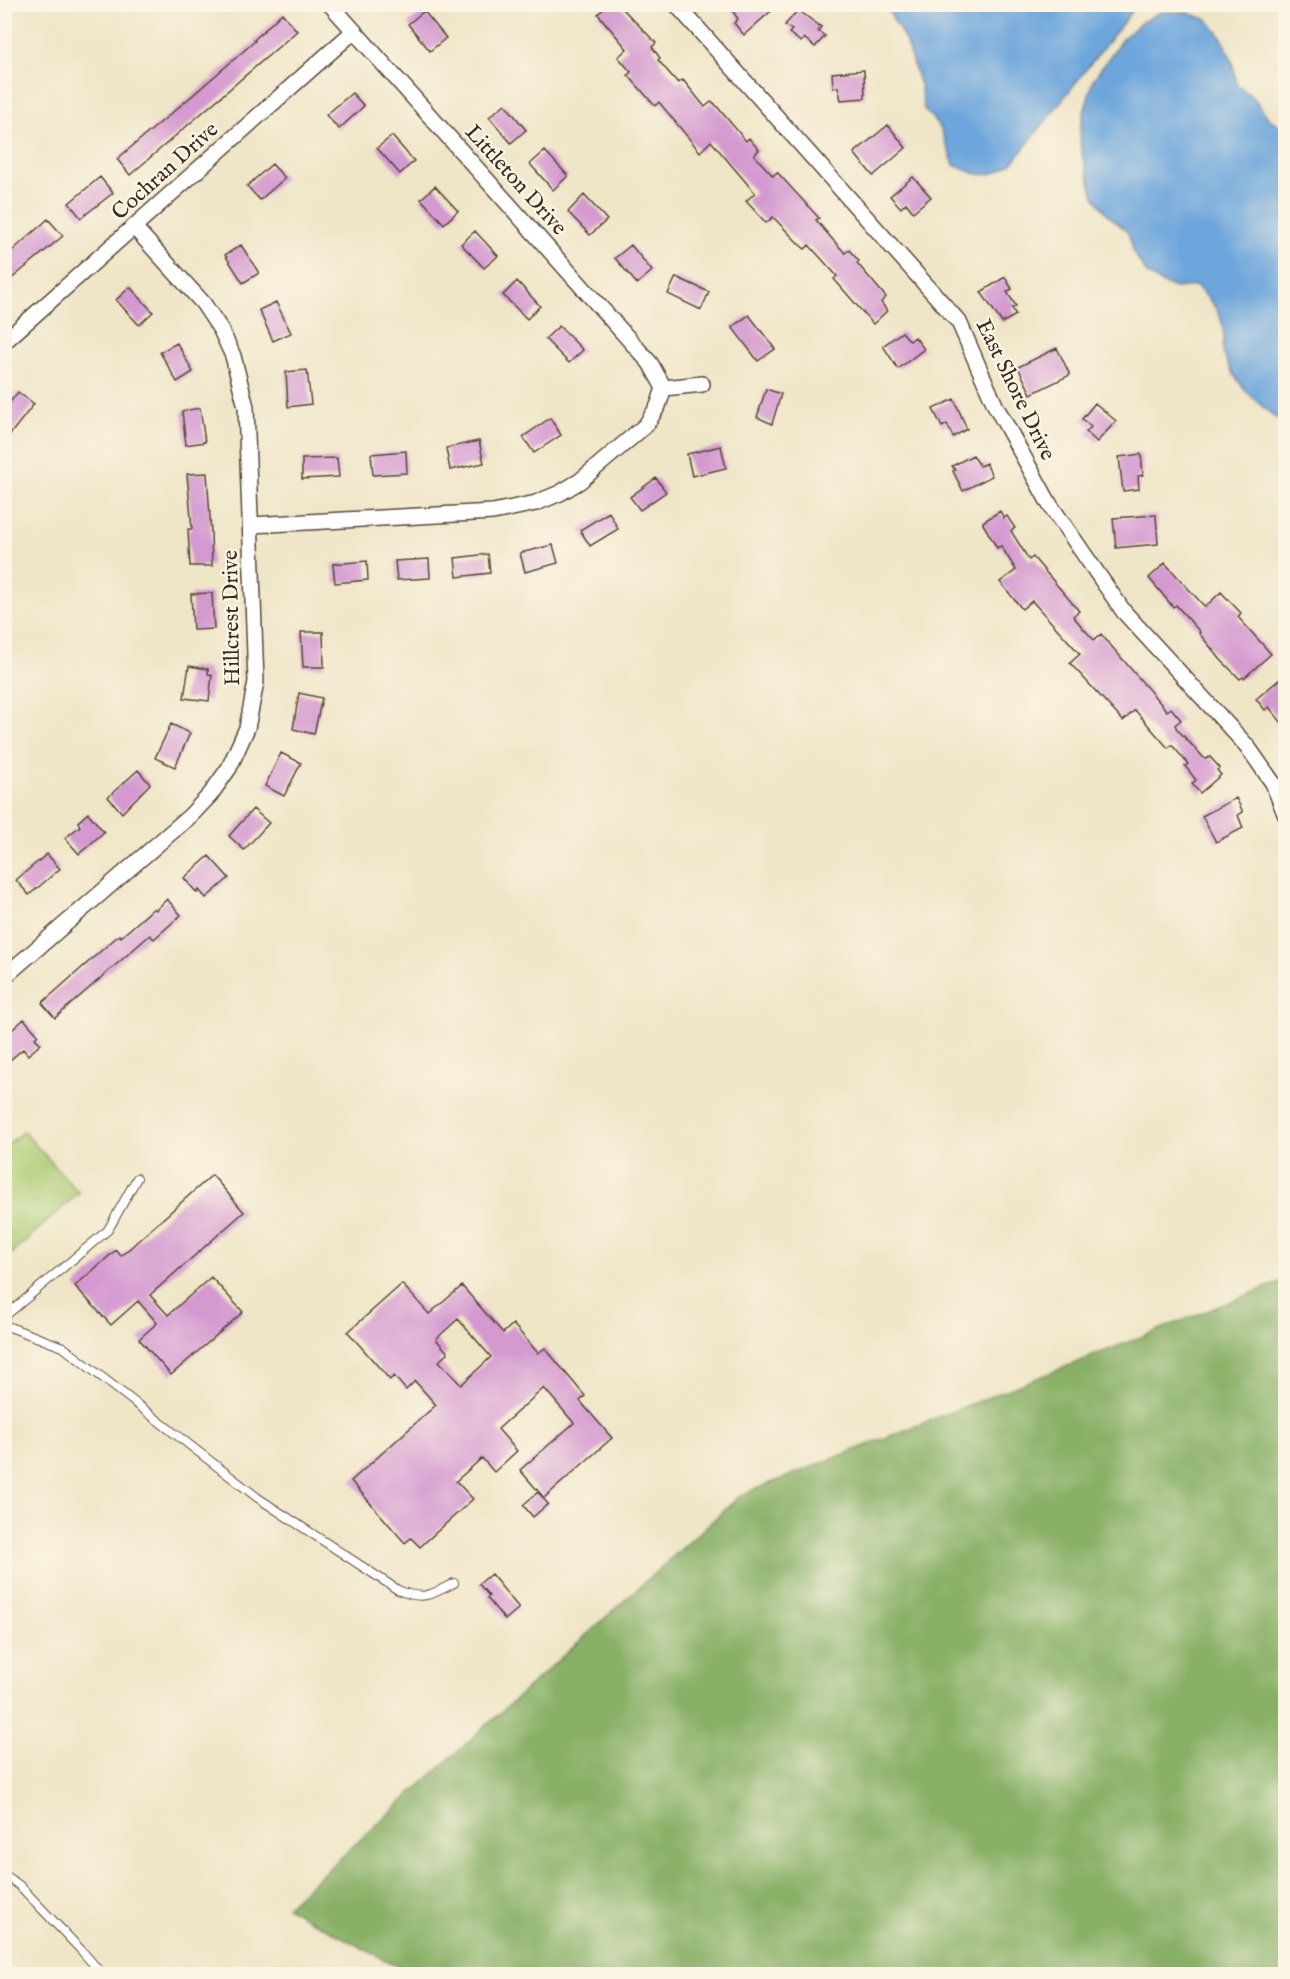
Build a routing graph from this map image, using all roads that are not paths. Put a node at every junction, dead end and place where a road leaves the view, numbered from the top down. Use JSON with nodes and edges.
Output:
{"nodes":[{"id":1,"x":330,"y":4,"type":"edge"},
{"id":2,"x":676,"y":4,"type":"edge"},
{"id":3,"x":354,"y":31,"type":"junction"},
{"id":4,"x":134,"y":227,"type":"junction"},
{"id":5,"x":4,"y":342,"type":"edge"},
{"id":6,"x":702,"y":384,"type":"dead end"},
{"id":7,"x":664,"y":388,"type":"junction"},
{"id":8,"x":251,"y":525,"type":"junction"},
{"id":9,"x":1286,"y":816,"type":"edge"},
{"id":10,"x":4,"y":977,"type":"edge"},
{"id":11,"x":137,"y":1178,"type":"dead end"},
{"id":12,"x":4,"y":1317,"type":"edge"},
{"id":13,"x":4,"y":1325,"type":"edge"},
{"id":14,"x":454,"y":1583,"type":"dead end"},
{"id":15,"x":4,"y":1875,"type":"edge"},
{"id":16,"x":102,"y":1974,"type":"edge"}],
"edges":[{"from":1,"to":3,"type":"street","name":"Littleton Drive"},
{"from":2,"to":9,"type":"street","name":"East Shore Drive"},
{"from":3,"to":4,"type":"street","name":"Cochran Drive"},
{"from":3,"to":7,"type":"street","name":"Littleton Drive"},
{"from":4,"to":5,"type":"street","name":"Cochran Drive"},
{"from":4,"to":8,"type":"street","name":"Hillcrest Drive"},
{"from":6,"to":7,"type":"street"},
{"from":7,"to":8,"type":"street"},
{"from":8,"to":10,"type":"street","name":"Hillcrest Drive"},
{"from":11,"to":12,"type":"lane"},
{"from":13,"to":14,"type":"lane"},
{"from":15,"to":16,"type":"lane"}]}
